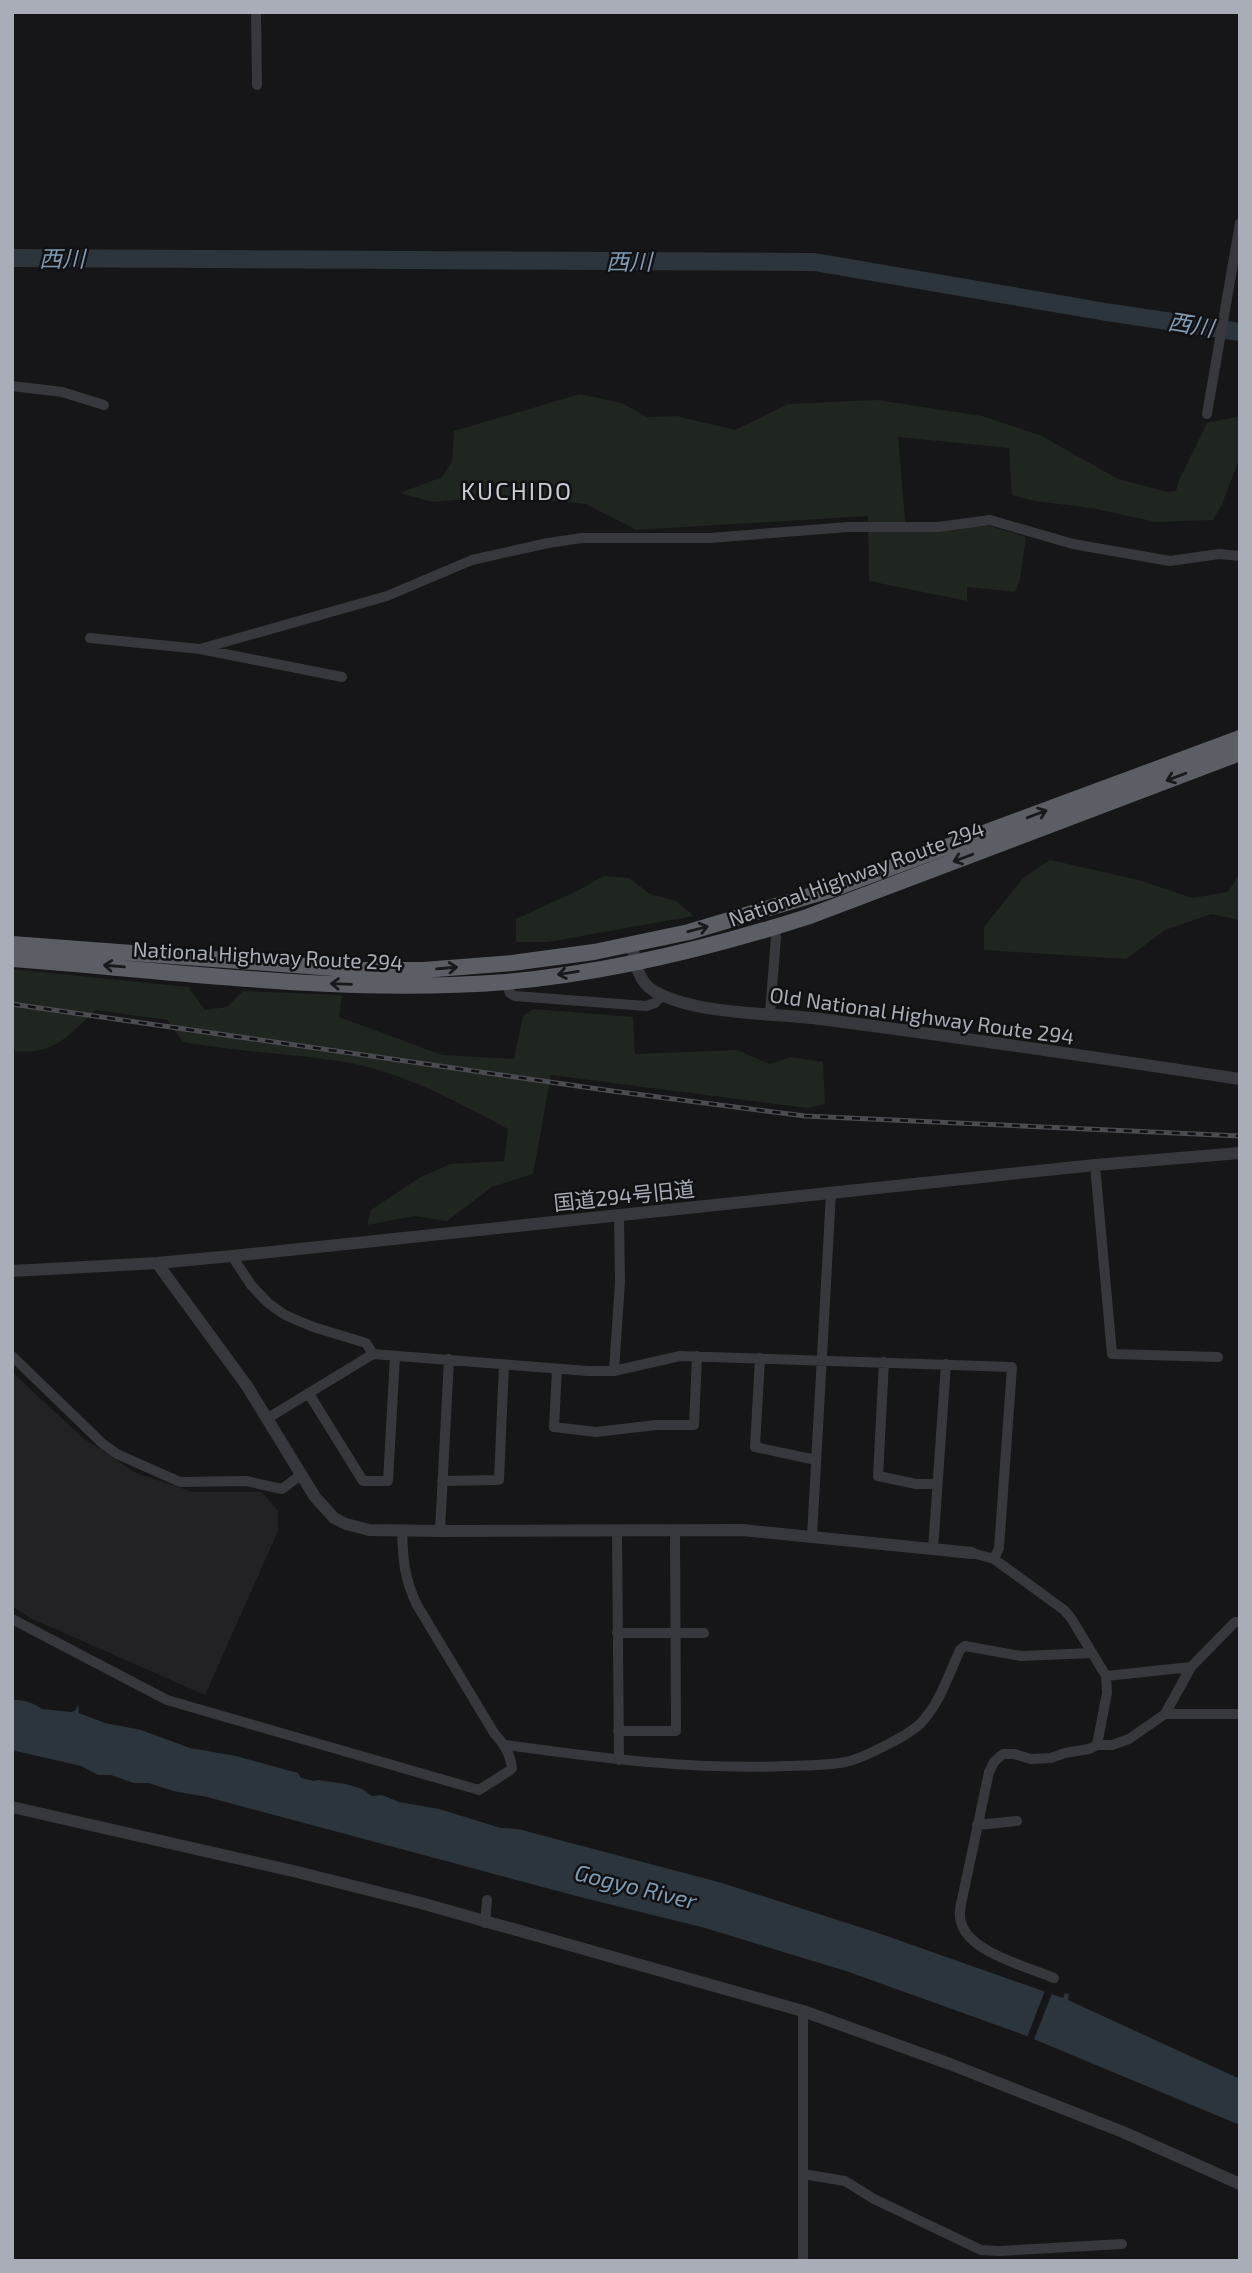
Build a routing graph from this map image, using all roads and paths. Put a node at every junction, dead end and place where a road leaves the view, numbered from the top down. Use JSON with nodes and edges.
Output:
{"nodes":[{"id":1,"x":256,"y":12,"type":"edge"},
{"id":2,"x":257,"y":85,"type":"dead end"},
{"id":3,"x":1240,"y":223,"type":"edge"},
{"id":4,"x":12,"y":386,"type":"edge"},
{"id":5,"x":104,"y":405,"type":"dead end"},
{"id":6,"x":1207,"y":414,"type":"dead end"},
{"id":7,"x":1240,"y":556,"type":"edge"},
{"id":8,"x":90,"y":638,"type":"dead end"},
{"id":9,"x":200,"y":649,"type":"junction"},
{"id":10,"x":342,"y":677,"type":"dead end"},
{"id":11,"x":1240,"y":738,"type":"edge"},
{"id":12,"x":1240,"y":753,"type":"edge"},
{"id":13,"x":774,"y":928,"type":"junction"},
{"id":14,"x":12,"y":944,"type":"edge"},
{"id":15,"x":633,"y":953,"type":"junction"},
{"id":16,"x":12,"y":958,"type":"edge"},
{"id":17,"x":506,"y":982,"type":"junction"},
{"id":18,"x":662,"y":995,"type":"junction"},
{"id":19,"x":770,"y":1013,"type":"junction"},
{"id":20,"x":1240,"y":1079,"type":"edge"},
{"id":21,"x":1240,"y":1153,"type":"edge"},
{"id":22,"x":1095,"y":1165,"type":"junction"},
{"id":23,"x":831,"y":1193,"type":"junction"},
{"id":24,"x":619,"y":1215,"type":"junction"},
{"id":25,"x":232,"y":1256,"type":"junction"},
{"id":26,"x":157,"y":1263,"type":"junction"},
{"id":27,"x":12,"y":1271,"type":"edge"},
{"id":28,"x":373,"y":1354,"type":"junction"},
{"id":29,"x":12,"y":1356,"type":"edge"},
{"id":30,"x":395,"y":1356,"type":"junction"},
{"id":31,"x":697,"y":1356,"type":"junction"},
{"id":32,"x":1218,"y":1357,"type":"dead end"},
{"id":33,"x":760,"y":1358,"type":"junction"},
{"id":34,"x":449,"y":1359,"type":"junction"},
{"id":35,"x":823,"y":1361,"type":"junction"},
{"id":36,"x":884,"y":1362,"type":"junction"},
{"id":37,"x":505,"y":1364,"type":"junction"},
{"id":38,"x":946,"y":1364,"type":"junction"},
{"id":39,"x":556,"y":1369,"type":"junction"},
{"id":40,"x":614,"y":1371,"type":"junction"},
{"id":41,"x":309,"y":1394,"type":"junction"},
{"id":42,"x":268,"y":1418,"type":"junction"},
{"id":43,"x":816,"y":1460,"type":"junction"},
{"id":44,"x":302,"y":1474,"type":"junction"},
{"id":45,"x":442,"y":1481,"type":"junction"},
{"id":46,"x":937,"y":1484,"type":"junction"},
{"id":47,"x":402,"y":1530,"type":"junction"},
{"id":48,"x":440,"y":1531,"type":"junction"},
{"id":49,"x":617,"y":1531,"type":"junction"},
{"id":50,"x":675,"y":1531,"type":"junction"},
{"id":51,"x":812,"y":1536,"type":"junction"},
{"id":52,"x":933,"y":1549,"type":"junction"},
{"id":53,"x":972,"y":1553,"type":"joint"},
{"id":54,"x":994,"y":1559,"type":"junction"},
{"id":55,"x":12,"y":1619,"type":"edge"},
{"id":56,"x":1240,"y":1622,"type":"edge"},
{"id":57,"x":676,"y":1632,"type":"junction"},
{"id":58,"x":617,"y":1633,"type":"junction"},
{"id":59,"x":704,"y":1633,"type":"dead end"},
{"id":60,"x":1092,"y":1653,"type":"junction"},
{"id":61,"x":1191,"y":1667,"type":"junction"},
{"id":62,"x":1106,"y":1676,"type":"junction"},
{"id":63,"x":1165,"y":1714,"type":"junction"},
{"id":64,"x":1240,"y":1714,"type":"edge"},
{"id":65,"x":618,"y":1731,"type":"junction"},
{"id":66,"x":506,"y":1745,"type":"junction"},
{"id":67,"x":1097,"y":1745,"type":"junction"},
{"id":68,"x":618,"y":1760,"type":"junction"},
{"id":69,"x":12,"y":1807,"type":"edge"},
{"id":70,"x":1017,"y":1822,"type":"dead end"},
{"id":71,"x":978,"y":1825,"type":"junction"},
{"id":72,"x":486,"y":1900,"type":"dead end"},
{"id":73,"x":485,"y":1923,"type":"junction"},
{"id":74,"x":1054,"y":1978,"type":"dead end"},
{"id":75,"x":803,"y":2011,"type":"junction"},
{"id":76,"x":803,"y":2174,"type":"junction"},
{"id":77,"x":1240,"y":2184,"type":"edge"},
{"id":78,"x":1122,"y":2244,"type":"dead end"},
{"id":79,"x":803,"y":2261,"type":"edge"}],
"edges":[{"from":1,"to":2,"type":"street"},
{"from":3,"to":6,"type":"street"},
{"from":4,"to":5,"type":"street"},
{"from":7,"to":9,"type":"street"},
{"from":8,"to":9,"type":"street"},
{"from":9,"to":10,"type":"street"},
{"from":15,"to":11,"type":"highway","name":"National Highway Route 294","one_way":true},
{"from":12,"to":13,"type":"highway","name":"National Highway Route 294","one_way":true},
{"from":13,"to":15,"type":"highway","name":"National Highway Route 294"},
{"from":13,"to":19,"type":"street"},
{"from":14,"to":15,"type":"highway","name":"National Highway Route 294","one_way":true},
{"from":15,"to":17,"type":"highway","name":"National Highway Route 294","one_way":true},
{"from":15,"to":18,"type":"street","name":"Old National Highway Route 294"},
{"from":17,"to":16,"type":"highway","name":"National Highway Route 294","one_way":true},
{"from":17,"to":18,"type":"street"},
{"from":18,"to":19,"type":"street","name":"Old National Highway Route 294"},
{"from":19,"to":20,"type":"street","name":"Old National Highway Route 294"},
{"from":21,"to":22,"type":"street","name":"国道294号旧道"},
{"from":22,"to":23,"type":"street","name":"国道294号旧道"},
{"from":22,"to":32,"type":"street"},
{"from":23,"to":24,"type":"street","name":"国道294号旧道"},
{"from":23,"to":35,"type":"street"},
{"from":24,"to":25,"type":"street","name":"国道294号旧道"},
{"from":24,"to":40,"type":"street"},
{"from":25,"to":26,"type":"street","name":"国道294号旧道"},
{"from":25,"to":28,"type":"street"},
{"from":26,"to":27,"type":"street","name":"国道294号旧道"},
{"from":26,"to":42,"type":"street"},
{"from":28,"to":30,"type":"street"},
{"from":28,"to":41,"type":"street"},
{"from":29,"to":44,"type":"street"},
{"from":30,"to":34,"type":"street"},
{"from":30,"to":41,"type":"street"},
{"from":31,"to":33,"type":"street"},
{"from":31,"to":39,"type":"street"},
{"from":31,"to":40,"type":"street"},
{"from":33,"to":35,"type":"street"},
{"from":33,"to":43,"type":"street"},
{"from":34,"to":37,"type":"street"},
{"from":34,"to":45,"type":"street"},
{"from":35,"to":36,"type":"street"},
{"from":35,"to":43,"type":"street"},
{"from":36,"to":38,"type":"street"},
{"from":36,"to":46,"type":"street"},
{"from":37,"to":39,"type":"street"},
{"from":37,"to":45,"type":"street"},
{"from":38,"to":46,"type":"street"},
{"from":38,"to":54,"type":"street"},
{"from":39,"to":40,"type":"street"},
{"from":41,"to":42,"type":"street"},
{"from":42,"to":44,"type":"street"},
{"from":43,"to":51,"type":"street"},
{"from":44,"to":47,"type":"street"},
{"from":45,"to":48,"type":"street"},
{"from":46,"to":52,"type":"street"},
{"from":47,"to":48,"type":"street"},
{"from":47,"to":66,"type":"street"},
{"from":48,"to":49,"type":"street"},
{"from":49,"to":50,"type":"street"},
{"from":49,"to":58,"type":"street"},
{"from":50,"to":51,"type":"street"},
{"from":50,"to":57,"type":"street"},
{"from":51,"to":52,"type":"street"},
{"from":52,"to":53,"type":"street"},
{"from":53,"to":54,"type":"street"},
{"from":54,"to":60,"type":"street"},
{"from":55,"to":66,"type":"street"},
{"from":56,"to":61,"type":"street"},
{"from":57,"to":58,"type":"street"},
{"from":57,"to":59,"type":"street"},
{"from":57,"to":65,"type":"street"},
{"from":58,"to":65,"type":"street"},
{"from":60,"to":62,"type":"street"},
{"from":60,"to":68,"type":"street"},
{"from":61,"to":62,"type":"street"},
{"from":61,"to":63,"type":"street"},
{"from":62,"to":67,"type":"street"},
{"from":63,"to":64,"type":"street"},
{"from":63,"to":67,"type":"street"},
{"from":65,"to":68,"type":"street"},
{"from":66,"to":68,"type":"street"},
{"from":67,"to":71,"type":"street"},
{"from":69,"to":73,"type":"street"},
{"from":70,"to":71,"type":"street"},
{"from":71,"to":74,"type":"street"},
{"from":72,"to":73,"type":"street"},
{"from":73,"to":75,"type":"street"},
{"from":75,"to":76,"type":"street"},
{"from":75,"to":77,"type":"street"},
{"from":76,"to":78,"type":"street"},
{"from":76,"to":79,"type":"street"}]}
